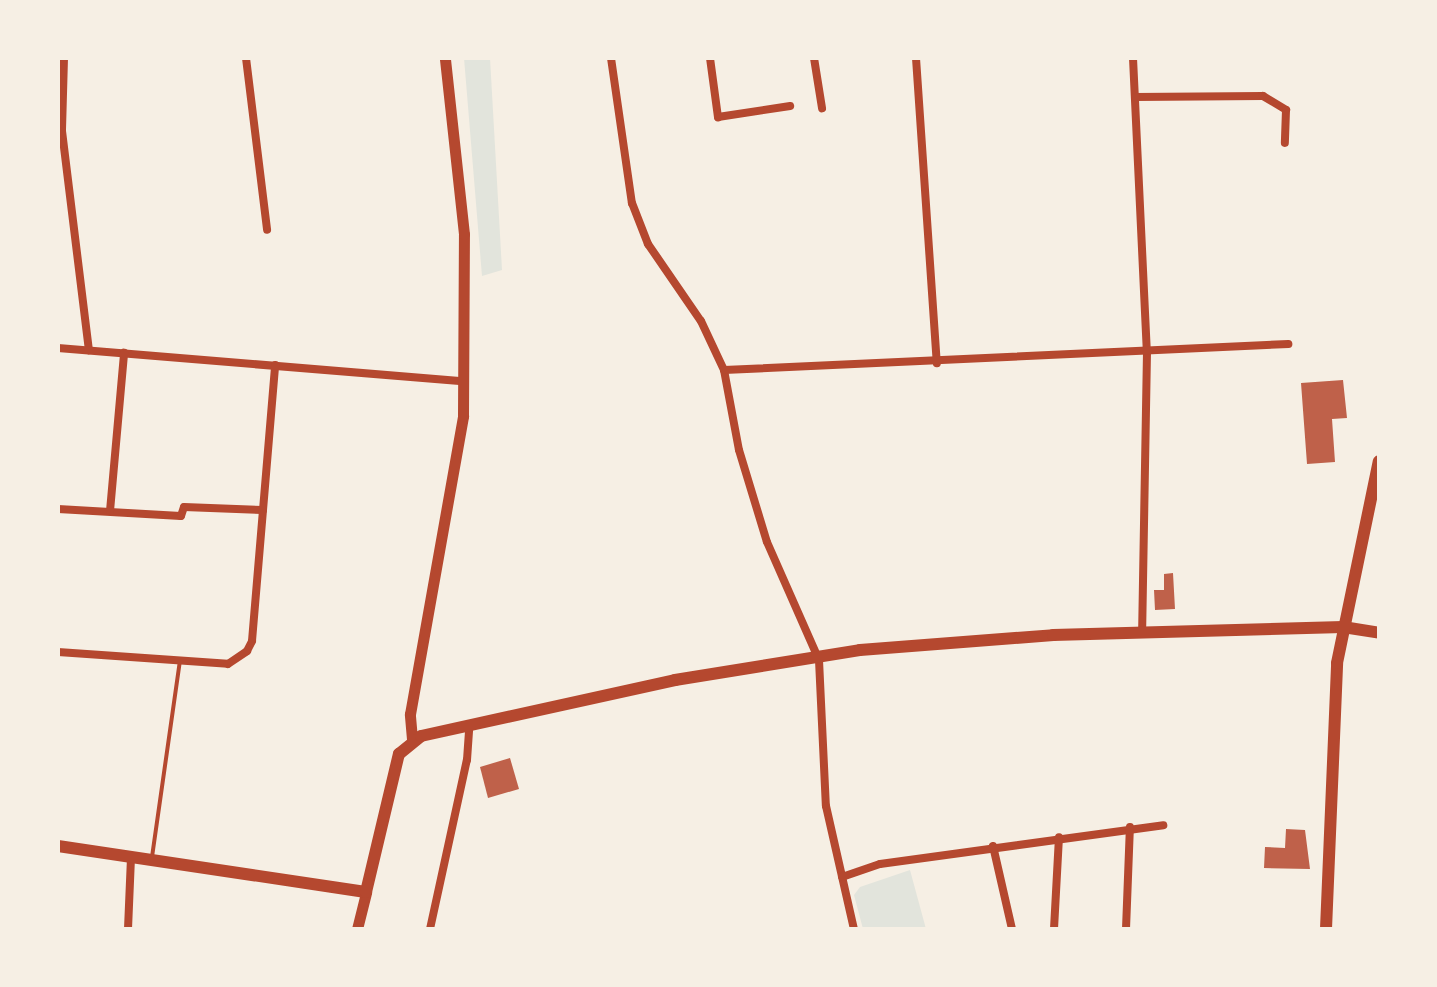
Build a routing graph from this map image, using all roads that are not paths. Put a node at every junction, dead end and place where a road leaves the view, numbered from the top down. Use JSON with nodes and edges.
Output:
{"nodes":[{"id":1,"x":64,"y":58,"type":"edge"},
{"id":2,"x":246,"y":58,"type":"edge"},
{"id":3,"x":445,"y":58,"type":"edge"},
{"id":4,"x":611,"y":58,"type":"edge"},
{"id":5,"x":710,"y":58,"type":"edge"},
{"id":6,"x":814,"y":58,"type":"edge"},
{"id":7,"x":916,"y":58,"type":"edge"},
{"id":8,"x":1133,"y":58,"type":"edge"},
{"id":9,"x":1135,"y":97,"type":"junction"},
{"id":10,"x":790,"y":106,"type":"dead end"},
{"id":11,"x":822,"y":108,"type":"dead end"},
{"id":12,"x":1285,"y":143,"type":"dead end"},
{"id":13,"x":63,"y":184,"type":"edge"},
{"id":14,"x":267,"y":230,"type":"dead end"},
{"id":15,"x":1288,"y":344,"type":"dead end"},
{"id":16,"x":58,"y":348,"type":"edge"},
{"id":17,"x":89,"y":350,"type":"junction"},
{"id":18,"x":1147,"y":352,"type":"junction"},
{"id":19,"x":124,"y":353,"type":"junction"},
{"id":20,"x":937,"y":363,"type":"junction"},
{"id":21,"x":275,"y":365,"type":"junction"},
{"id":22,"x":724,"y":370,"type":"junction"},
{"id":23,"x":463,"y":381,"type":"junction"},
{"id":24,"x":1379,"y":461,"type":"edge"},
{"id":25,"x":58,"y":509,"type":"edge"},
{"id":26,"x":263,"y":510,"type":"junction"},
{"id":27,"x":110,"y":511,"type":"junction"},
{"id":28,"x":1343,"y":627,"type":"junction"},
{"id":29,"x":1379,"y":633,"type":"edge"},
{"id":30,"x":1142,"y":634,"type":"junction"},
{"id":31,"x":58,"y":652,"type":"edge"},
{"id":32,"x":819,"y":660,"type":"junction"},
{"id":33,"x":180,"y":661,"type":"junction"},
{"id":34,"x":469,"y":728,"type":"junction"},
{"id":35,"x":412,"y":739,"type":"junction"},
{"id":36,"x":1163,"y":825,"type":"dead end"},
{"id":37,"x":1130,"y":827,"type":"junction"},
{"id":38,"x":1059,"y":837,"type":"junction"},
{"id":39,"x":58,"y":846,"type":"edge"},
{"id":40,"x":993,"y":846,"type":"junction"},
{"id":41,"x":131,"y":856,"type":"junction"},
{"id":42,"x":151,"y":858,"type":"junction"},
{"id":43,"x":842,"y":877,"type":"junction"},
{"id":44,"x":366,"y":892,"type":"junction"},
{"id":45,"x":128,"y":929,"type":"edge"},
{"id":46,"x":357,"y":929,"type":"edge"},
{"id":47,"x":430,"y":929,"type":"edge"},
{"id":48,"x":854,"y":929,"type":"edge"},
{"id":49,"x":1012,"y":929,"type":"edge"},
{"id":50,"x":1054,"y":929,"type":"edge"},
{"id":51,"x":1126,"y":929,"type":"edge"},
{"id":52,"x":1326,"y":929,"type":"edge"}],
"edges":[{"from":1,"to":13,"type":"street"},
{"from":2,"to":14,"type":"street"},
{"from":3,"to":23,"type":"street"},
{"from":4,"to":22,"type":"street"},
{"from":5,"to":10,"type":"street"},
{"from":6,"to":11,"type":"street"},
{"from":7,"to":20,"type":"street"},
{"from":8,"to":9,"type":"street"},
{"from":9,"to":12,"type":"street"},
{"from":9,"to":18,"type":"street"},
{"from":13,"to":17,"type":"street"},
{"from":15,"to":18,"type":"street"},
{"from":16,"to":17,"type":"street"},
{"from":17,"to":19,"type":"street"},
{"from":18,"to":20,"type":"street"},
{"from":18,"to":30,"type":"street"},
{"from":19,"to":21,"type":"street"},
{"from":19,"to":27,"type":"street"},
{"from":20,"to":22,"type":"street"},
{"from":21,"to":23,"type":"street"},
{"from":21,"to":26,"type":"street"},
{"from":22,"to":32,"type":"street"},
{"from":23,"to":35,"type":"street"},
{"from":24,"to":28,"type":"main road"},
{"from":25,"to":27,"type":"street"},
{"from":26,"to":27,"type":"street"},
{"from":26,"to":33,"type":"street"},
{"from":28,"to":29,"type":"main road"},
{"from":28,"to":30,"type":"main road"},
{"from":28,"to":52,"type":"main road"},
{"from":30,"to":32,"type":"main road"},
{"from":31,"to":33,"type":"street"},
{"from":32,"to":34,"type":"main road"},
{"from":32,"to":43,"type":"street"},
{"from":33,"to":42,"type":"lane"},
{"from":34,"to":35,"type":"main road"},
{"from":34,"to":47,"type":"street"},
{"from":35,"to":44,"type":"main road"},
{"from":36,"to":37,"type":"street"},
{"from":37,"to":38,"type":"street"},
{"from":37,"to":51,"type":"street"},
{"from":38,"to":40,"type":"street"},
{"from":38,"to":50,"type":"street"},
{"from":39,"to":41,"type":"main road"},
{"from":40,"to":43,"type":"street"},
{"from":40,"to":49,"type":"street"},
{"from":41,"to":42,"type":"main road"},
{"from":41,"to":45,"type":"street"},
{"from":42,"to":44,"type":"main road"},
{"from":43,"to":48,"type":"street"},
{"from":44,"to":46,"type":"street"}]}
